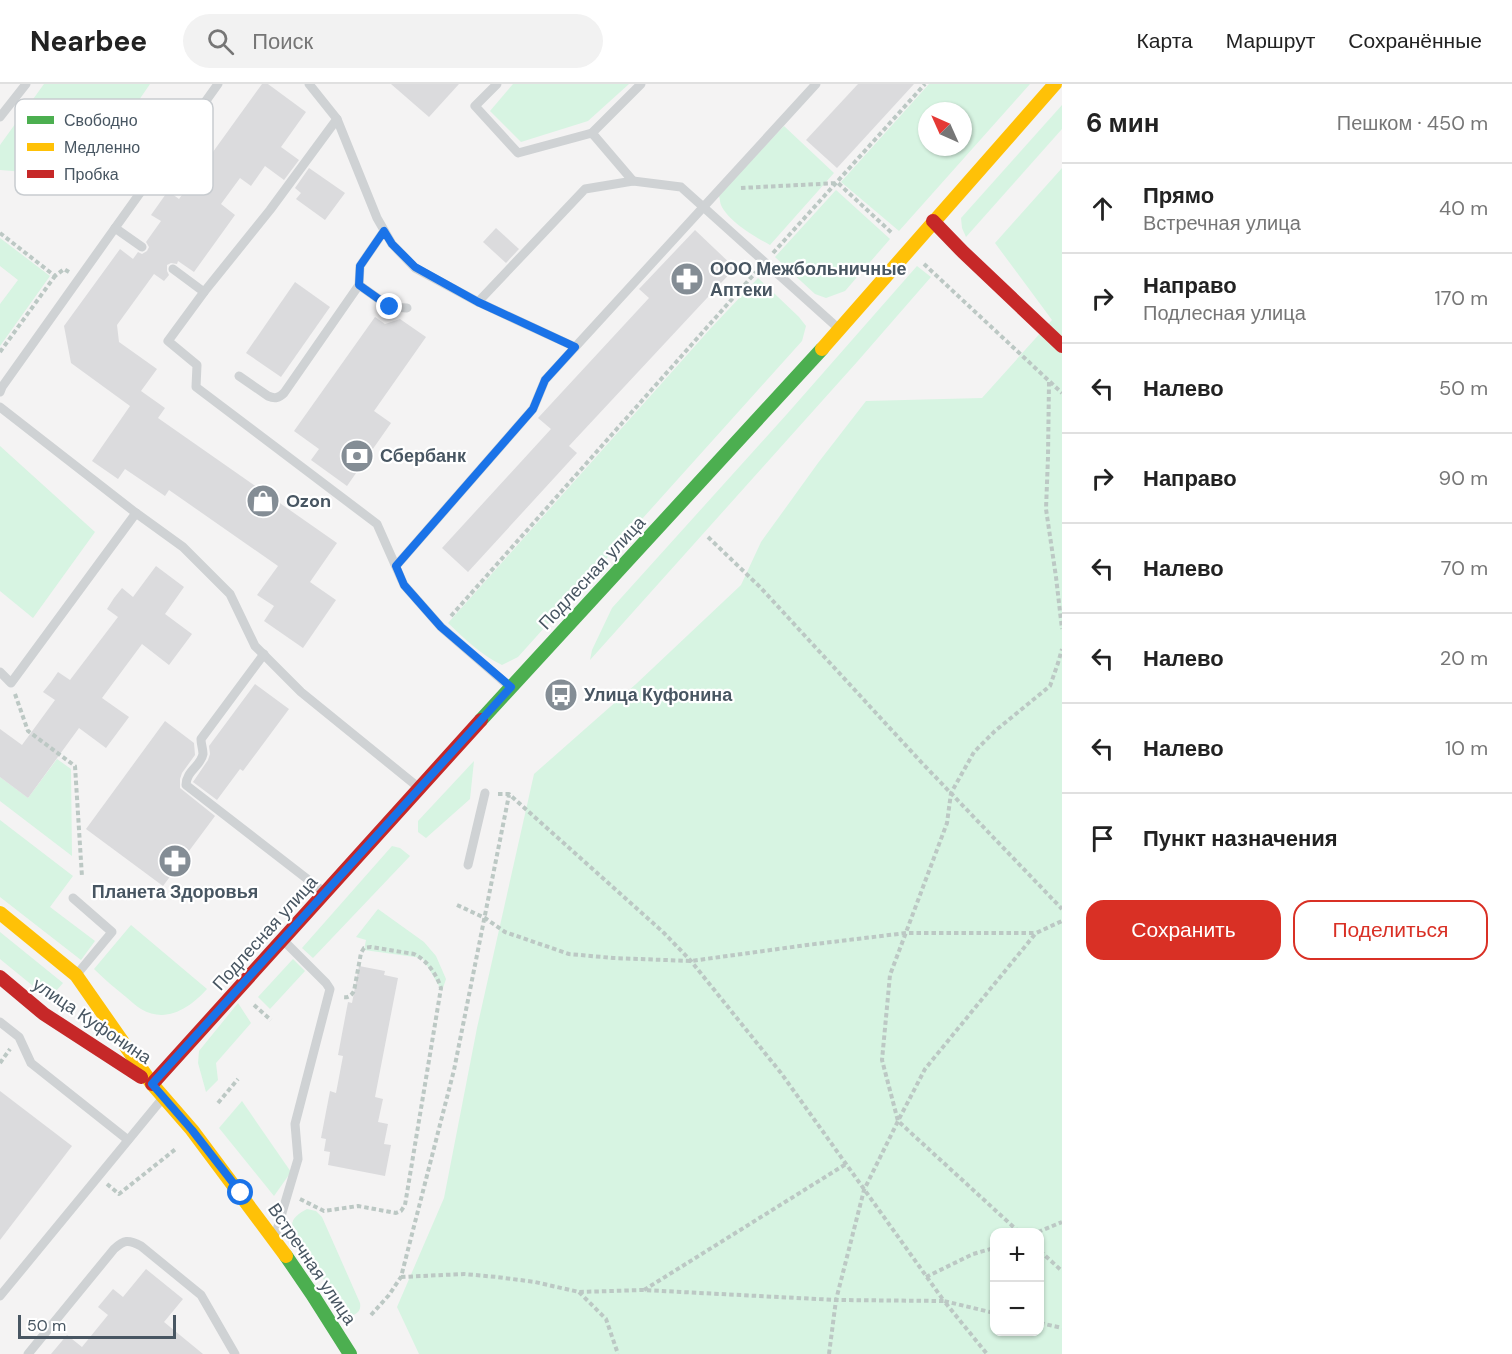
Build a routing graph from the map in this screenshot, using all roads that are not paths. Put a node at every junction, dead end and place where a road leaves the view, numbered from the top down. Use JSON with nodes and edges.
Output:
{"nodes":[{"id":1,"x":26,"y":84,"type":"edge"},
{"id":2,"x":218,"y":84,"type":"edge"},
{"id":3,"x":309,"y":84,"type":"edge"},
{"id":4,"x":497,"y":84,"type":"edge"},
{"id":5,"x":642,"y":84,"type":"edge"},
{"id":6,"x":816,"y":84,"type":"edge"},
{"id":7,"x":1055,"y":84,"type":"edge"},
{"id":8,"x":207,"y":99,"type":"edge"},
{"id":9,"x":0,"y":117,"type":"edge"},
{"id":10,"x":337,"y":119,"type":"junction"},
{"id":11,"x":592,"y":133,"type":"junction"},
{"id":12,"x":633,"y":181,"type":"junction"},
{"id":13,"x":139,"y":195,"type":"edge"},
{"id":14,"x":704,"y":207,"type":"junction"},
{"id":15,"x":933,"y":221,"type":"junction"},
{"id":16,"x":115,"y":228,"type":"junction"},
{"id":17,"x":384,"y":231,"type":"junction"},
{"id":18,"x":142,"y":247,"type":"dead end"},
{"id":19,"x":173,"y":269,"type":"dead end"},
{"id":20,"x":359,"y":285,"type":"junction"},
{"id":21,"x":204,"y":292,"type":"junction"},
{"id":22,"x":478,"y":302,"type":"junction"},
{"id":23,"x":407,"y":308,"type":"dead end"},
{"id":24,"x":838,"y":329,"type":"junction"},
{"id":25,"x":1062,"y":346,"type":"edge"},
{"id":26,"x":575,"y":347,"type":"junction"},
{"id":27,"x":239,"y":376,"type":"dead end"},
{"id":28,"x":0,"y":392,"type":"edge"},
{"id":29,"x":0,"y":407,"type":"edge"},
{"id":30,"x":136,"y":513,"type":"junction"},
{"id":31,"x":396,"y":566,"type":"junction"},
{"id":32,"x":264,"y":654,"type":"junction"},
{"id":33,"x":0,"y":672,"type":"edge"},
{"id":34,"x":511,"y":687,"type":"junction"},
{"id":35,"x":420,"y":788,"type":"junction"},
{"id":36,"x":485,"y":793,"type":"road end"},
{"id":37,"x":468,"y":865,"type":"dead end"},
{"id":38,"x":325,"y":892,"type":"junction"},
{"id":39,"x":72,"y":898,"type":"dead end"},
{"id":40,"x":0,"y":913,"type":"edge"},
{"id":41,"x":282,"y":940,"type":"junction"},
{"id":42,"x":76,"y":975,"type":"junction"},
{"id":43,"x":0,"y":977,"type":"edge"},
{"id":44,"x":0,"y":1022,"type":"edge"},
{"id":45,"x":152,"y":1084,"type":"junction"},
{"id":46,"x":164,"y":1096,"type":"junction"},
{"id":47,"x":128,"y":1140,"type":"junction"},
{"id":48,"x":274,"y":1239,"type":"junction"},
{"id":49,"x":0,"y":1296,"type":"edge"},
{"id":50,"x":28,"y":1354,"type":"edge"},
{"id":51,"x":235,"y":1354,"type":"edge"},
{"id":52,"x":350,"y":1354,"type":"edge"}],
"edges":[{"from":1,"to":9,"type":"lane"},
{"from":2,"to":8,"type":"lane"},
{"from":3,"to":10,"type":"lane"},
{"from":4,"to":11,"type":"lane"},
{"from":5,"to":11,"type":"lane"},
{"from":6,"to":14,"type":"lane"},
{"from":7,"to":15,"type":"main road","name":"Подлесная улица"},
{"from":10,"to":17,"type":"lane"},
{"from":10,"to":21,"type":"lane"},
{"from":11,"to":12,"type":"lane"},
{"from":12,"to":14,"type":"lane"},
{"from":12,"to":22,"type":"lane"},
{"from":13,"to":16,"type":"lane"},
{"from":14,"to":24,"type":"lane"},
{"from":14,"to":26,"type":"lane"},
{"from":15,"to":24,"type":"main road","name":"Подлесная улица"},
{"from":15,"to":25,"type":"main road"},
{"from":16,"to":18,"type":"lane"},
{"from":16,"to":28,"type":"lane"},
{"from":17,"to":20,"type":"lane"},
{"from":17,"to":22,"type":"lane"},
{"from":19,"to":21,"type":"lane"},
{"from":20,"to":23,"type":"lane"},
{"from":20,"to":27,"type":"lane"},
{"from":21,"to":31,"type":"lane"},
{"from":22,"to":26,"type":"lane"},
{"from":24,"to":34,"type":"main road","name":"Подлесная улица"},
{"from":26,"to":31,"type":"lane"},
{"from":29,"to":30,"type":"lane"},
{"from":30,"to":32,"type":"lane"},
{"from":30,"to":33,"type":"lane"},
{"from":31,"to":34,"type":"lane"},
{"from":32,"to":35,"type":"lane"},
{"from":32,"to":38,"type":"lane"},
{"from":34,"to":35,"type":"main road","name":"Подлесная улица"},
{"from":35,"to":38,"type":"main road","name":"Подлесная улица"},
{"from":36,"to":37,"type":"lane"},
{"from":38,"to":41,"type":"main road","name":"Подлесная улица"},
{"from":39,"to":42,"type":"lane"},
{"from":40,"to":42,"type":"main road","name":"улица Куфонина"},
{"from":41,"to":45,"type":"main road","name":"Подлесная улица"},
{"from":41,"to":48,"type":"lane"},
{"from":42,"to":45,"type":"main road","name":"улица Куфонина"},
{"from":43,"to":45,"type":"main road","name":"улица Куфонина"},
{"from":44,"to":47,"type":"lane"},
{"from":45,"to":46,"type":"main road","name":"Встречная улица"},
{"from":46,"to":47,"type":"lane"},
{"from":46,"to":48,"type":"main road","name":"Встречная улица"},
{"from":47,"to":49,"type":"lane"},
{"from":48,"to":52,"type":"main road","name":"Встречная улица"},
{"from":50,"to":51,"type":"lane"}]}
